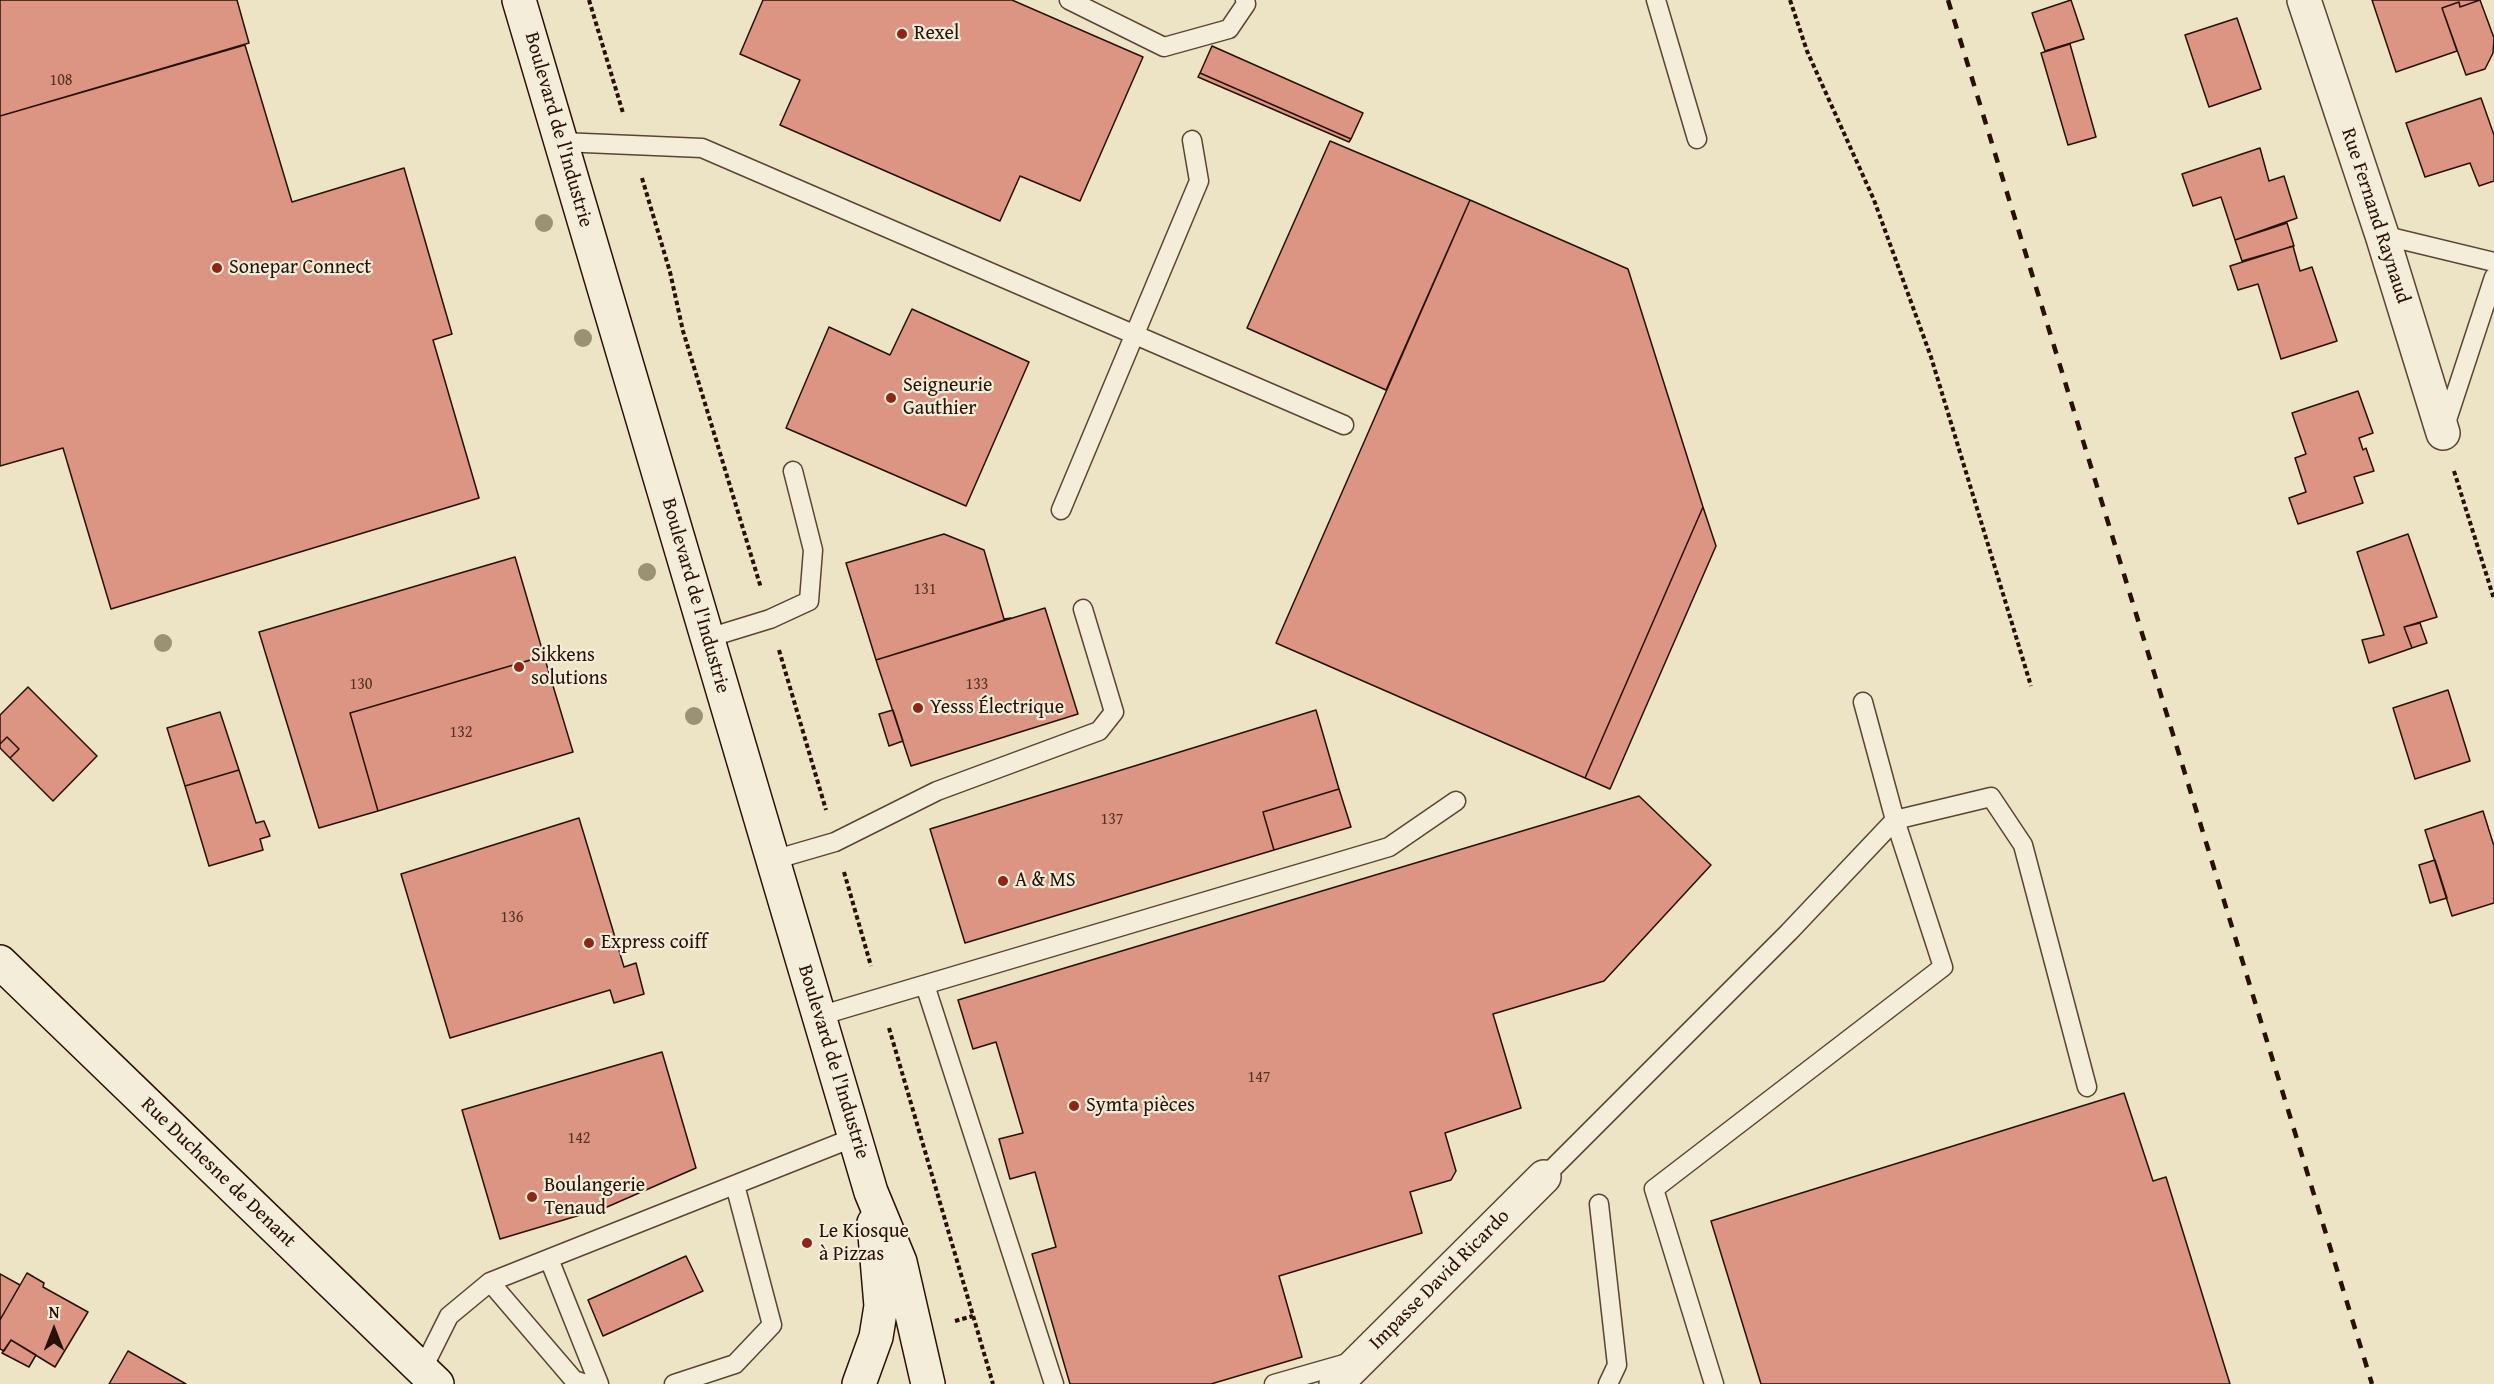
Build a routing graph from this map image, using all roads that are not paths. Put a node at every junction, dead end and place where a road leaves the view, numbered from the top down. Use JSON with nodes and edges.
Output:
{"nodes":[{"id":1,"x":519,"y":0,"type":"edge"},
{"id":2,"x":1069,"y":0,"type":"edge"},
{"id":3,"x":1245,"y":0,"type":"edge"},
{"id":4,"x":1656,"y":0,"type":"edge"},
{"id":5,"x":2304,"y":0,"type":"edge"},
{"id":6,"x":1697,"y":139,"type":"dead end"},
{"id":7,"x":1192,"y":140,"type":"dead end"},
{"id":8,"x":561,"y":142,"type":"junction"},
{"id":9,"x":2382,"y":235,"type":"junction"},
{"id":10,"x":2494,"y":262,"type":"edge"},
{"id":11,"x":2494,"y":277,"type":"edge"},
{"id":12,"x":1134,"y":334,"type":"junction"},
{"id":13,"x":1344,"y":425,"type":"dead end"},
{"id":14,"x":2443,"y":433,"type":"joint"},
{"id":15,"x":793,"y":471,"type":"dead end"},
{"id":16,"x":1061,"y":510,"type":"dead end"},
{"id":17,"x":1083,"y":609,"type":"dead end"},
{"id":18,"x":708,"y":638,"type":"junction"},
{"id":19,"x":1863,"y":702,"type":"dead end"},
{"id":20,"x":1456,"y":801,"type":"dead end"},
{"id":21,"x":1895,"y":820,"type":"junction"},
{"id":22,"x":773,"y":860,"type":"junction"},
{"id":23,"x":0,"y":962,"type":"edge"},
{"id":24,"x":926,"y":985,"type":"junction"},
{"id":25,"x":819,"y":1016,"type":"junction"},
{"id":26,"x":2087,"y":1087,"type":"dead end"},
{"id":27,"x":855,"y":1137,"type":"junction"},
{"id":28,"x":1544,"y":1177,"type":"joint"},
{"id":29,"x":735,"y":1185,"type":"junction"},
{"id":30,"x":871,"y":1192,"type":"junction"},
{"id":31,"x":1599,"y":1204,"type":"dead end"},
{"id":32,"x":549,"y":1258,"type":"junction"},
{"id":33,"x":490,"y":1282,"type":"junction"},
{"id":34,"x":1361,"y":1359,"type":"junction"},
{"id":35,"x":429,"y":1377,"type":"edge"},
{"id":36,"x":586,"y":1384,"type":"edge"},
{"id":37,"x":599,"y":1384,"type":"edge"},
{"id":38,"x":674,"y":1384,"type":"edge"},
{"id":39,"x":859,"y":1384,"type":"edge"},
{"id":40,"x":928,"y":1384,"type":"edge"},
{"id":41,"x":1054,"y":1384,"type":"edge"},
{"id":42,"x":1274,"y":1384,"type":"edge"},
{"id":43,"x":1336,"y":1384,"type":"edge"},
{"id":44,"x":1608,"y":1384,"type":"edge"},
{"id":45,"x":1714,"y":1384,"type":"edge"}],
"edges":[{"from":1,"to":8,"type":"main road","name":"Boulevard de l'Industrie"},
{"from":2,"to":3,"type":"lane"},
{"from":4,"to":6,"type":"lane"},
{"from":5,"to":9,"type":"main road","name":"Rue Fernand Raynaud"},
{"from":7,"to":12,"type":"lane"},
{"from":8,"to":12,"type":"lane"},
{"from":8,"to":18,"type":"main road","name":"Boulevard de l'Industrie"},
{"from":9,"to":10,"type":"lane"},
{"from":9,"to":14,"type":"main road","name":"Rue Fernand Raynaud"},
{"from":11,"to":14,"type":"lane"},
{"from":12,"to":13,"type":"lane"},
{"from":12,"to":16,"type":"lane"},
{"from":15,"to":18,"type":"lane"},
{"from":17,"to":22,"type":"lane"},
{"from":18,"to":22,"type":"main road","name":"Boulevard de l'Industrie"},
{"from":19,"to":21,"type":"lane"},
{"from":20,"to":24,"type":"lane"},
{"from":21,"to":26,"type":"lane"},
{"from":21,"to":28,"type":"lane"},
{"from":21,"to":45,"type":"lane"},
{"from":22,"to":25,"type":"main road","name":"Boulevard de l'Industrie"},
{"from":23,"to":35,"type":"main road","name":"Rue Duchesne de Denant"},
{"from":24,"to":25,"type":"lane"},
{"from":24,"to":41,"type":"lane"},
{"from":25,"to":27,"type":"main road","name":"Boulevard de l'Industrie"},
{"from":27,"to":29,"type":"lane"},
{"from":27,"to":30,"type":"main road","name":"Boulevard de l'Industrie"},
{"from":28,"to":34,"type":"main road","name":"Impasse David Ricardo"},
{"from":29,"to":32,"type":"lane"},
{"from":29,"to":38,"type":"lane"},
{"from":30,"to":39,"type":"main road","name":"Boulevard de l'Industrie"},
{"from":30,"to":40,"type":"main road","name":"Boulevard de l'Industrie"},
{"from":31,"to":44,"type":"lane"},
{"from":32,"to":33,"type":"lane"},
{"from":32,"to":37,"type":"lane"},
{"from":33,"to":35,"type":"lane"},
{"from":33,"to":36,"type":"lane"},
{"from":34,"to":42,"type":"lane"},
{"from":34,"to":43,"type":"main road","name":"Impasse David Ricardo"}]}
